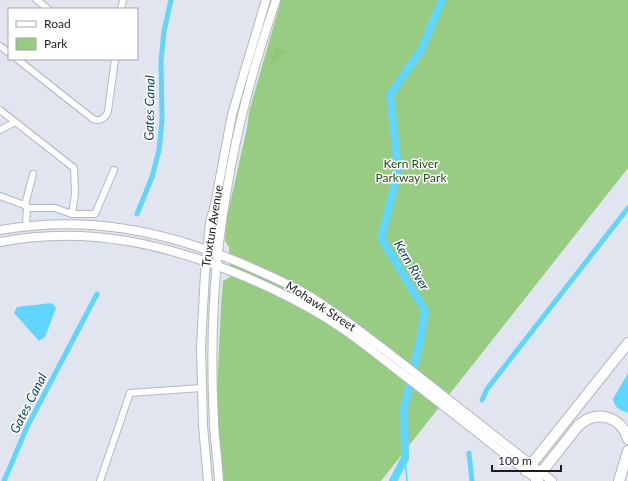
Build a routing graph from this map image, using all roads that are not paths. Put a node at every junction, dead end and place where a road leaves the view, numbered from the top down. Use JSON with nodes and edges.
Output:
{"nodes":[{"id":1,"x":37,"y":0,"type":"edge"},
{"id":2,"x":266,"y":0,"type":"edge"},
{"id":3,"x":276,"y":0,"type":"edge"},
{"id":4,"x":47,"y":8,"type":"edge"},
{"id":5,"x":17,"y":60,"type":"edge"},
{"id":6,"x":115,"y":60,"type":"edge"},
{"id":7,"x":0,"y":110,"type":"edge"},
{"id":8,"x":16,"y":122,"type":"junction"},
{"id":9,"x":0,"y":130,"type":"edge"},
{"id":10,"x":114,"y":170,"type":"dead end"},
{"id":11,"x":32,"y":174,"type":"dead end"},
{"id":12,"x":0,"y":196,"type":"edge"},
{"id":13,"x":26,"y":207,"type":"junction"},
{"id":14,"x":72,"y":214,"type":"junction"},
{"id":15,"x":26,"y":226,"type":"junction"},
{"id":16,"x":0,"y":230,"type":"edge"},
{"id":17,"x":142,"y":232,"type":"junction"},
{"id":18,"x":116,"y":239,"type":"junction"},
{"id":19,"x":1,"y":242,"type":"edge"},
{"id":20,"x":207,"y":249,"type":"junction"},
{"id":21,"x":218,"y":253,"type":"junction"},
{"id":22,"x":206,"y":262,"type":"junction"},
{"id":23,"x":217,"y":266,"type":"junction"},
{"id":24,"x":628,"y":343,"type":"edge"},
{"id":25,"x":201,"y":388,"type":"junction"},
{"id":26,"x":441,"y":399,"type":"junction"},
{"id":27,"x":628,"y":439,"type":"edge"},
{"id":28,"x":628,"y":451,"type":"edge"},
{"id":29,"x":529,"y":468,"type":"junction"},
{"id":30,"x":628,"y":476,"type":"edge"},
{"id":31,"x":539,"y":478,"type":"edge"},
{"id":32,"x":100,"y":481,"type":"edge"},
{"id":33,"x":208,"y":481,"type":"edge"},
{"id":34,"x":219,"y":481,"type":"edge"},
{"id":35,"x":552,"y":481,"type":"edge"},
{"id":36,"x":619,"y":481,"type":"edge"},
{"id":37,"x":626,"y":481,"type":"edge"}],
"edges":[{"from":1,"to":4,"type":"street"},
{"from":2,"to":20,"type":"main road","name":"Truxtun Avenue"},
{"from":3,"to":21,"type":"main road","name":"Truxtun Avenue"},
{"from":5,"to":6,"type":"street"},
{"from":7,"to":8,"type":"street"},
{"from":8,"to":9,"type":"street"},
{"from":8,"to":14,"type":"street"},
{"from":10,"to":14,"type":"street"},
{"from":11,"to":13,"type":"street"},
{"from":12,"to":13,"type":"street"},
{"from":13,"to":14,"type":"street"},
{"from":13,"to":15,"type":"street"},
{"from":15,"to":16,"type":"main road","name":"Mohawk Street"},
{"from":15,"to":17,"type":"main road","name":"Mohawk Street"},
{"from":15,"to":19,"type":"main road"},
{"from":17,"to":18,"type":"main road"},
{"from":17,"to":20,"type":"main road","name":"Mohawk Street"},
{"from":18,"to":19,"type":"main road","name":"Mohawk Street"},
{"from":18,"to":22,"type":"main road","name":"Mohawk Street"},
{"from":20,"to":21,"type":"main road","name":"Mohawk Street"},
{"from":20,"to":22,"type":"main road","name":"Truxtun Avenue"},
{"from":21,"to":23,"type":"main road","name":"Truxtun Avenue"},
{"from":21,"to":26,"type":"main road","name":"Mohawk Street"},
{"from":22,"to":23,"type":"main road","name":"Mohawk Street"},
{"from":22,"to":25,"type":"main road","name":"Truxtun Avenue"},
{"from":23,"to":26,"type":"main road","name":"Mohawk Street"},
{"from":23,"to":34,"type":"main road","name":"Truxtun Avenue"},
{"from":24,"to":29,"type":"highway"},
{"from":25,"to":32,"type":"street"},
{"from":25,"to":33,"type":"main road","name":"Truxtun Avenue"},
{"from":26,"to":29,"type":"main road","name":"Mohawk Street"},
{"from":27,"to":31,"type":"highway"},
{"from":28,"to":36,"type":"highway"},
{"from":29,"to":31,"type":"main road","name":"Mohawk Street"},
{"from":30,"to":37,"type":"highway"},
{"from":31,"to":35,"type":"main road","name":"Mohawk Street"}]}
